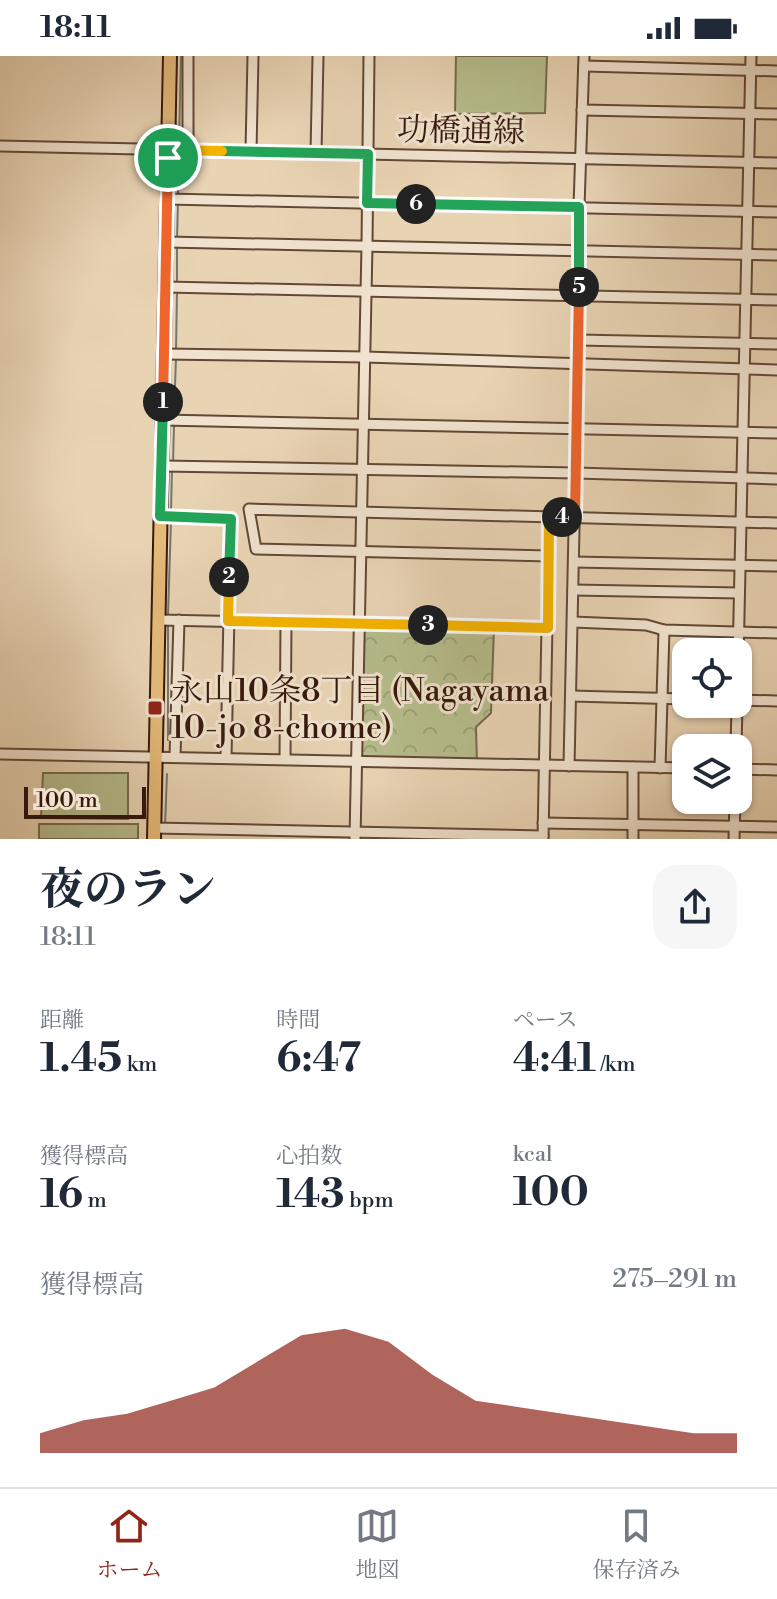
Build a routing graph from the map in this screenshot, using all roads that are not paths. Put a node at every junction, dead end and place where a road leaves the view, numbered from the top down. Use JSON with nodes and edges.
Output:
{"nodes":[{"id":1,"x":170,"y":56,"type":"edge"},
{"id":2,"x":188,"y":56,"type":"edge"},
{"id":3,"x":253,"y":56,"type":"edge"},
{"id":4,"x":318,"y":56,"type":"edge"},
{"id":5,"x":369,"y":56,"type":"edge"},
{"id":6,"x":751,"y":56,"type":"edge"},
{"id":7,"x":584,"y":61,"type":"edge"},
{"id":8,"x":750,"y":70,"type":"junction"},
{"id":9,"x":777,"y":71,"type":"edge"},
{"id":10,"x":582,"y":110,"type":"junction"},
{"id":11,"x":750,"y":113,"type":"junction"},
{"id":12,"x":777,"y":114,"type":"edge"},
{"id":13,"x":0,"y":146,"type":"edge"},
{"id":14,"x":169,"y":150,"type":"junction"},
{"id":15,"x":188,"y":150,"type":"junction"},
{"id":16,"x":251,"y":151,"type":"junction"},
{"id":17,"x":316,"y":153,"type":"junction"},
{"id":18,"x":368,"y":154,"type":"junction"},
{"id":19,"x":581,"y":158,"type":"junction"},
{"id":20,"x":748,"y":162,"type":"junction"},
{"id":21,"x":777,"y":163,"type":"edge"},
{"id":22,"x":174,"y":199,"type":"junction"},
{"id":23,"x":367,"y":203,"type":"junction"},
{"id":24,"x":579,"y":207,"type":"junction"},
{"id":25,"x":748,"y":212,"type":"junction"},
{"id":26,"x":777,"y":212,"type":"edge"},
{"id":27,"x":174,"y":242,"type":"junction"},
{"id":28,"x":367,"y":245,"type":"junction"},
{"id":29,"x":579,"y":251,"type":"junction"},
{"id":30,"x":746,"y":254,"type":"junction"},
{"id":31,"x":777,"y":255,"type":"edge"},
{"id":32,"x":174,"y":287,"type":"junction"},
{"id":33,"x":366,"y":290,"type":"junction"},
{"id":34,"x":579,"y":296,"type":"junction"},
{"id":35,"x":746,"y":299,"type":"junction"},
{"id":36,"x":777,"y":300,"type":"edge"},
{"id":37,"x":578,"y":340,"type":"junction"},
{"id":38,"x":744,"y":344,"type":"junction"},
{"id":39,"x":777,"y":344,"type":"edge"},
{"id":40,"x":171,"y":354,"type":"junction"},
{"id":41,"x":365,"y":357,"type":"junction"},
{"id":42,"x":578,"y":364,"type":"junction"},
{"id":43,"x":744,"y":369,"type":"junction"},
{"id":44,"x":777,"y":370,"type":"edge"},
{"id":45,"x":169,"y":420,"type":"junction"},
{"id":46,"x":364,"y":424,"type":"junction"},
{"id":47,"x":577,"y":428,"type":"junction"},
{"id":48,"x":743,"y":432,"type":"junction"},
{"id":49,"x":777,"y":433,"type":"edge"},
{"id":50,"x":169,"y":466,"type":"junction"},
{"id":51,"x":363,"y":469,"type":"junction"},
{"id":52,"x":576,"y":473,"type":"junction"},
{"id":53,"x":742,"y":478,"type":"junction"},
{"id":54,"x":777,"y":479,"type":"edge"},
{"id":55,"x":362,"y":511,"type":"junction"},
{"id":56,"x":167,"y":516,"type":"junction"},
{"id":57,"x":251,"y":516,"type":"junction"},
{"id":58,"x":549,"y":517,"type":"junction"},
{"id":59,"x":575,"y":517,"type":"junction"},
{"id":60,"x":231,"y":519,"type":"junction"},
{"id":61,"x":741,"y":522,"type":"junction"},
{"id":62,"x":777,"y":523,"type":"edge"},
{"id":63,"x":362,"y":552,"type":"junction"},
{"id":64,"x":549,"y":556,"type":"junction"},
{"id":65,"x":574,"y":562,"type":"junction"},
{"id":66,"x":740,"y":565,"type":"junction"},
{"id":67,"x":777,"y":566,"type":"edge"},
{"id":68,"x":573,"y":590,"type":"junction"},
{"id":69,"x":739,"y":593,"type":"junction"},
{"id":70,"x":169,"y":620,"type":"junction"},
{"id":71,"x":228,"y":621,"type":"junction"},
{"id":72,"x":286,"y":622,"type":"junction"},
{"id":73,"x":573,"y":622,"type":"junction"},
{"id":74,"x":359,"y":623,"type":"junction"},
{"id":75,"x":548,"y":628,"type":"junction"},
{"id":76,"x":664,"y":630,"type":"junction"},
{"id":77,"x":739,"y":632,"type":"junction"},
{"id":78,"x":777,"y":633,"type":"edge"},
{"id":79,"x":739,"y":638,"type":"edge"},
{"id":80,"x":571,"y":696,"type":"junction"},
{"id":81,"x":662,"y":699,"type":"junction"},
{"id":82,"x":672,"y":699,"type":"edge"},
{"id":83,"x":777,"y":701,"type":"edge"},
{"id":84,"x":752,"y":702,"type":"edge"},
{"id":85,"x":0,"y":754,"type":"edge"},
{"id":86,"x":155,"y":756,"type":"junction"},
{"id":87,"x":175,"y":757,"type":"junction"},
{"id":88,"x":226,"y":758,"type":"junction"},
{"id":89,"x":285,"y":759,"type":"junction"},
{"id":90,"x":357,"y":761,"type":"junction"},
{"id":91,"x":544,"y":765,"type":"junction"},
{"id":92,"x":569,"y":766,"type":"junction"},
{"id":93,"x":633,"y":767,"type":"junction"},
{"id":94,"x":660,"y":768,"type":"junction"},
{"id":95,"x":672,"y":768,"type":"edge"},
{"id":96,"x":752,"y":769,"type":"edge"},
{"id":97,"x":777,"y":770,"type":"edge"},
{"id":98,"x":734,"y":814,"type":"edge"},
{"id":99,"x":543,"y":823,"type":"junction"},
{"id":100,"x":633,"y":825,"type":"junction"},
{"id":101,"x":734,"y":825,"type":"junction"},
{"id":102,"x":777,"y":827,"type":"edge"},
{"id":103,"x":160,"y":831,"type":"edge"},
{"id":104,"x":355,"y":835,"type":"edge"},
{"id":105,"x":543,"y":838,"type":"edge"},
{"id":106,"x":633,"y":839,"type":"edge"},
{"id":107,"x":734,"y":839,"type":"edge"}],
"edges":[{"from":1,"to":14,"type":"main road"},
{"from":2,"to":15,"type":"street"},
{"from":3,"to":16,"type":"street"},
{"from":4,"to":17,"type":"street"},
{"from":5,"to":18,"type":"street"},
{"from":6,"to":8,"type":"street"},
{"from":7,"to":8,"type":"street"},
{"from":7,"to":10,"type":"street"},
{"from":8,"to":9,"type":"street"},
{"from":8,"to":11,"type":"street"},
{"from":10,"to":11,"type":"street"},
{"from":10,"to":19,"type":"street"},
{"from":11,"to":12,"type":"street"},
{"from":11,"to":20,"type":"street"},
{"from":13,"to":14,"type":"street","name":"功橋通線"},
{"from":14,"to":15,"type":"street","name":"功橋通線"},
{"from":14,"to":22,"type":"main road"},
{"from":15,"to":16,"type":"street","name":"功橋通線"},
{"from":16,"to":17,"type":"street","name":"功橋通線"},
{"from":17,"to":18,"type":"street","name":"功橋通線"},
{"from":18,"to":19,"type":"street","name":"功橋通線"},
{"from":18,"to":23,"type":"street"},
{"from":19,"to":20,"type":"street","name":"功橋通線"},
{"from":19,"to":24,"type":"street"},
{"from":20,"to":21,"type":"street","name":"功橋通線"},
{"from":20,"to":25,"type":"street"},
{"from":22,"to":23,"type":"street"},
{"from":22,"to":27,"type":"main road"},
{"from":23,"to":24,"type":"street"},
{"from":23,"to":28,"type":"street"},
{"from":24,"to":25,"type":"street"},
{"from":24,"to":29,"type":"street"},
{"from":25,"to":26,"type":"street"},
{"from":25,"to":30,"type":"street"},
{"from":27,"to":28,"type":"street"},
{"from":27,"to":32,"type":"main road"},
{"from":28,"to":29,"type":"street"},
{"from":28,"to":33,"type":"street"},
{"from":29,"to":30,"type":"street"},
{"from":29,"to":34,"type":"street"},
{"from":30,"to":31,"type":"street"},
{"from":30,"to":35,"type":"street"},
{"from":32,"to":33,"type":"street"},
{"from":32,"to":40,"type":"main road"},
{"from":33,"to":34,"type":"street"},
{"from":33,"to":41,"type":"street"},
{"from":34,"to":35,"type":"street"},
{"from":34,"to":37,"type":"street"},
{"from":35,"to":36,"type":"street"},
{"from":35,"to":38,"type":"street"},
{"from":37,"to":38,"type":"street"},
{"from":37,"to":42,"type":"street"},
{"from":38,"to":39,"type":"street"},
{"from":38,"to":43,"type":"street"},
{"from":40,"to":41,"type":"street"},
{"from":40,"to":45,"type":"main road"},
{"from":41,"to":42,"type":"street"},
{"from":41,"to":46,"type":"street"},
{"from":42,"to":43,"type":"street"},
{"from":42,"to":47,"type":"street"},
{"from":43,"to":44,"type":"street"},
{"from":43,"to":48,"type":"street"},
{"from":45,"to":46,"type":"street"},
{"from":45,"to":50,"type":"main road"},
{"from":46,"to":47,"type":"street"},
{"from":46,"to":51,"type":"street"},
{"from":47,"to":48,"type":"street"},
{"from":47,"to":52,"type":"street"},
{"from":48,"to":49,"type":"street"},
{"from":48,"to":53,"type":"street"},
{"from":50,"to":51,"type":"street"},
{"from":50,"to":56,"type":"main road"},
{"from":51,"to":52,"type":"street"},
{"from":51,"to":55,"type":"street"},
{"from":52,"to":53,"type":"street"},
{"from":52,"to":59,"type":"street"},
{"from":53,"to":54,"type":"street"},
{"from":53,"to":61,"type":"street"},
{"from":55,"to":57,"type":"street"},
{"from":55,"to":58,"type":"street"},
{"from":55,"to":63,"type":"street"},
{"from":56,"to":60,"type":"street"},
{"from":56,"to":70,"type":"main road"},
{"from":57,"to":60,"type":"street"},
{"from":57,"to":63,"type":"street"},
{"from":58,"to":59,"type":"street"},
{"from":58,"to":64,"type":"street"},
{"from":59,"to":61,"type":"street"},
{"from":59,"to":65,"type":"street"},
{"from":60,"to":71,"type":"street"},
{"from":61,"to":62,"type":"street"},
{"from":61,"to":66,"type":"street"},
{"from":63,"to":64,"type":"street"},
{"from":63,"to":74,"type":"street"},
{"from":64,"to":75,"type":"street"},
{"from":65,"to":66,"type":"street"},
{"from":65,"to":68,"type":"street"},
{"from":66,"to":67,"type":"street"},
{"from":66,"to":69,"type":"street"},
{"from":68,"to":69,"type":"street"},
{"from":68,"to":73,"type":"street"},
{"from":69,"to":77,"type":"street"},
{"from":70,"to":71,"type":"street"},
{"from":70,"to":86,"type":"main road"},
{"from":70,"to":87,"type":"street"},
{"from":71,"to":72,"type":"street"},
{"from":71,"to":88,"type":"street"},
{"from":72,"to":74,"type":"street"},
{"from":72,"to":89,"type":"street"},
{"from":73,"to":76,"type":"street"},
{"from":73,"to":80,"type":"street"},
{"from":74,"to":75,"type":"street"},
{"from":74,"to":90,"type":"street"},
{"from":75,"to":91,"type":"street"},
{"from":76,"to":77,"type":"street"},
{"from":76,"to":81,"type":"street"},
{"from":77,"to":78,"type":"street"},
{"from":77,"to":79,"type":"street"},
{"from":80,"to":81,"type":"street"},
{"from":80,"to":92,"type":"street"},
{"from":81,"to":82,"type":"street"},
{"from":81,"to":94,"type":"street"},
{"from":83,"to":84,"type":"street"},
{"from":85,"to":86,"type":"street"},
{"from":86,"to":87,"type":"street"},
{"from":86,"to":103,"type":"main road"},
{"from":87,"to":88,"type":"street"},
{"from":88,"to":89,"type":"street"},
{"from":89,"to":90,"type":"street"},
{"from":90,"to":91,"type":"street"},
{"from":90,"to":104,"type":"street"},
{"from":91,"to":92,"type":"street"},
{"from":91,"to":99,"type":"street"},
{"from":92,"to":93,"type":"street"},
{"from":93,"to":94,"type":"street"},
{"from":93,"to":100,"type":"street"},
{"from":94,"to":95,"type":"street"},
{"from":96,"to":97,"type":"street"},
{"from":98,"to":101,"type":"street"},
{"from":99,"to":100,"type":"street"},
{"from":99,"to":105,"type":"street"},
{"from":100,"to":101,"type":"street"},
{"from":100,"to":106,"type":"street"},
{"from":101,"to":102,"type":"street"},
{"from":101,"to":107,"type":"street"},
{"from":103,"to":104,"type":"street"},
{"from":104,"to":105,"type":"street"}]}
